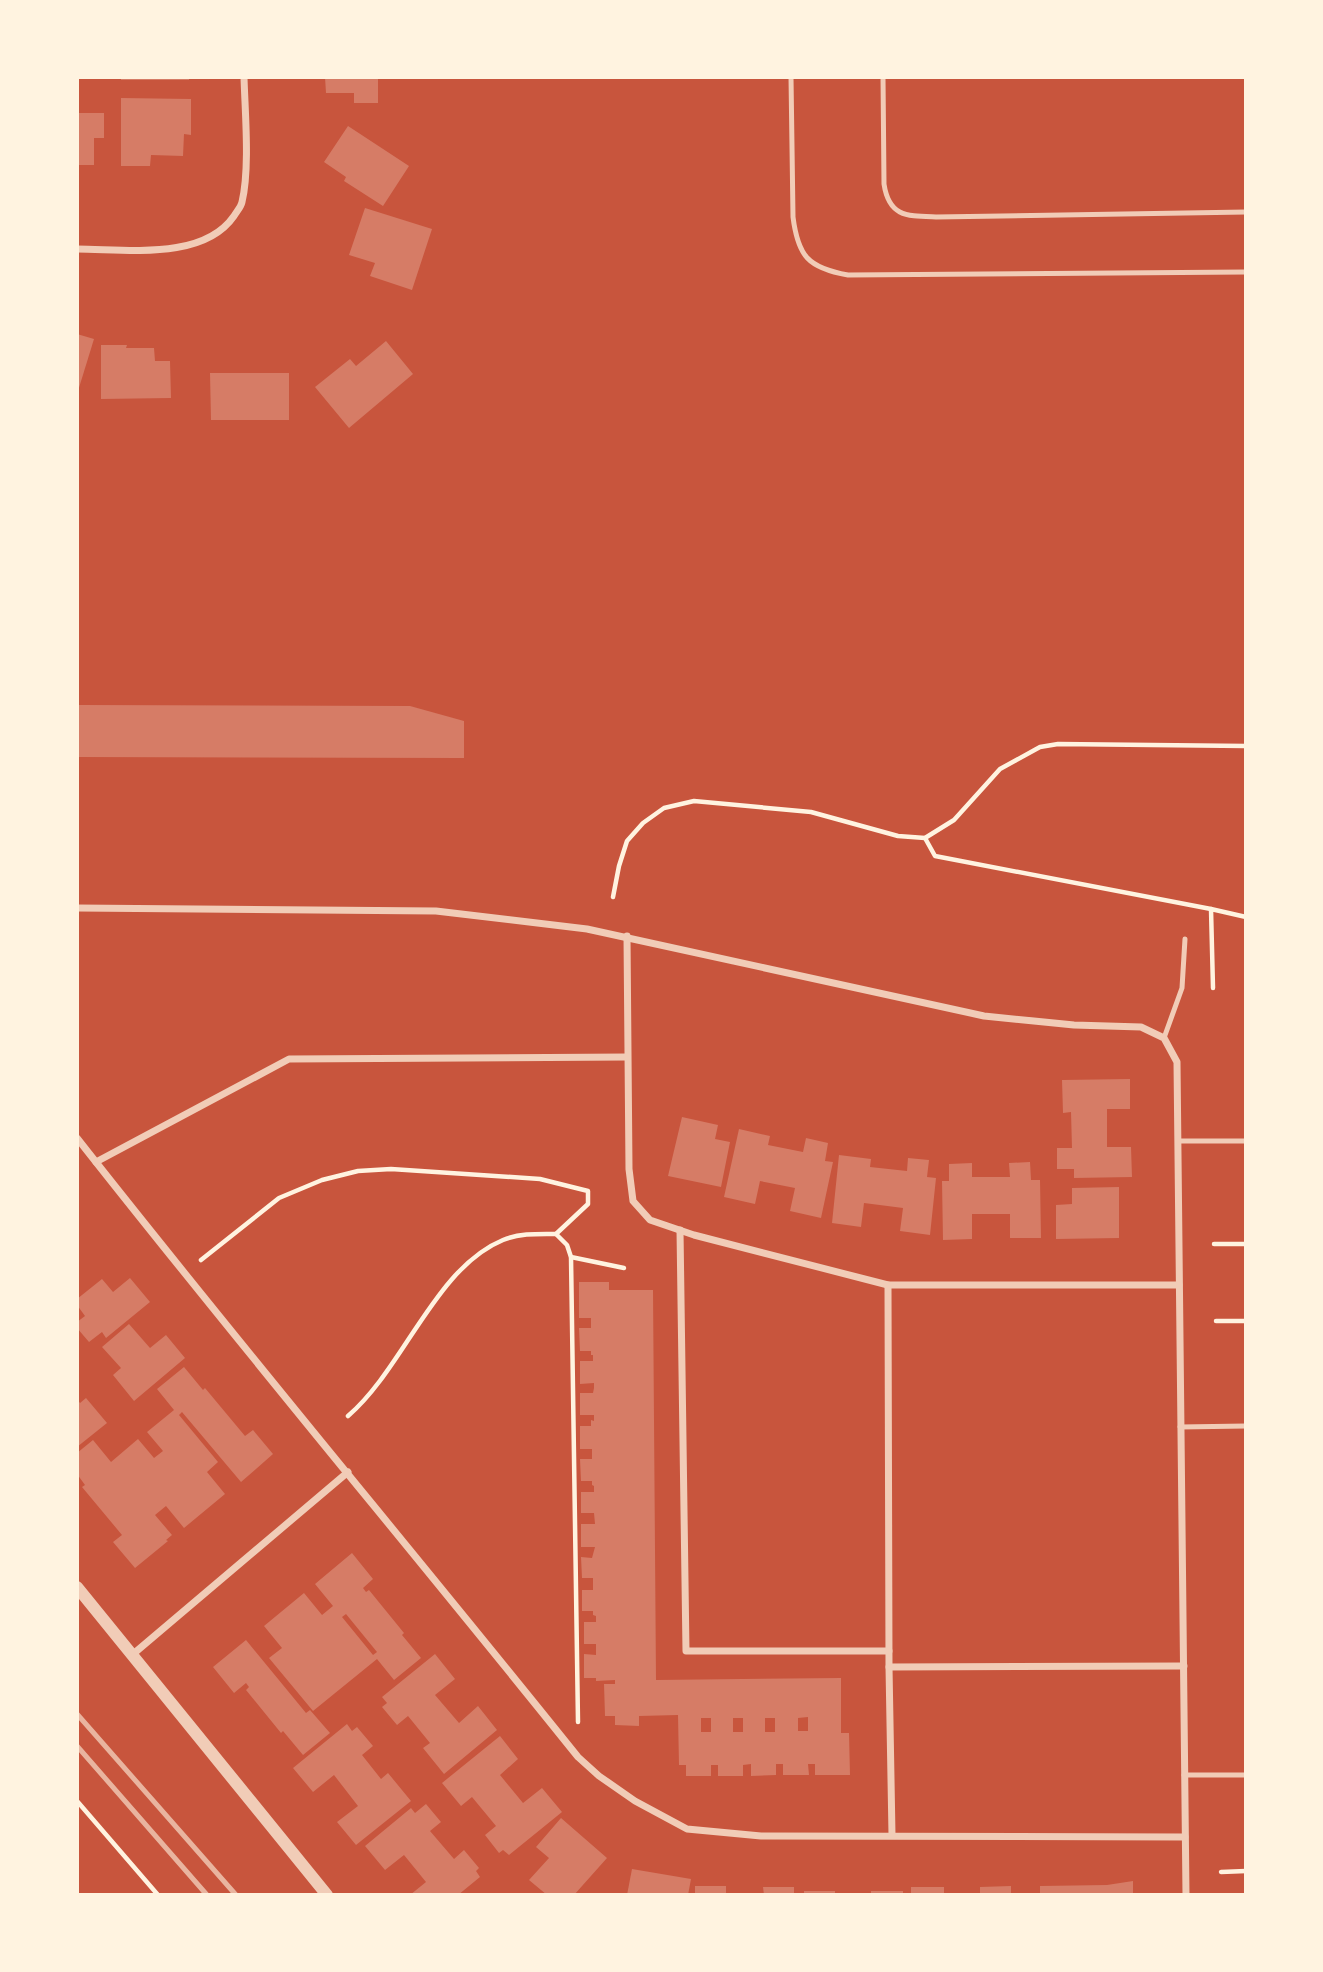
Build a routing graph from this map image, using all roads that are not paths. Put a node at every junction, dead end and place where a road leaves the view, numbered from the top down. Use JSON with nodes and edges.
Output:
{"nodes":[{"id":1,"x":244,"y":77,"type":"edge"},
{"id":2,"x":791,"y":77,"type":"edge"},
{"id":3,"x":883,"y":77,"type":"edge"},
{"id":4,"x":1246,"y":212,"type":"edge"},
{"id":5,"x":77,"y":249,"type":"edge"},
{"id":6,"x":1246,"y":272,"type":"edge"},
{"id":7,"x":77,"y":908,"type":"edge"},
{"id":8,"x":627,"y":936,"type":"junction"},
{"id":9,"x":1185,"y":939,"type":"dead end"},
{"id":10,"x":1164,"y":1038,"type":"junction"},
{"id":11,"x":627,"y":1057,"type":"junction"},
{"id":12,"x":77,"y":1138,"type":"edge"},
{"id":13,"x":1178,"y":1141,"type":"junction"},
{"id":14,"x":1246,"y":1141,"type":"edge"},
{"id":15,"x":96,"y":1162,"type":"junction"},
{"id":16,"x":680,"y":1230,"type":"junction"},
{"id":17,"x":888,"y":1285,"type":"junction"},
{"id":18,"x":1180,"y":1285,"type":"junction"},
{"id":19,"x":1246,"y":1426,"type":"edge"},
{"id":20,"x":1181,"y":1427,"type":"junction"},
{"id":21,"x":348,"y":1472,"type":"junction"},
{"id":22,"x":77,"y":1587,"type":"edge"},
{"id":23,"x":889,"y":1651,"type":"junction"},
{"id":24,"x":132,"y":1655,"type":"junction"},
{"id":25,"x":1184,"y":1666,"type":"junction"},
{"id":26,"x":888,"y":1667,"type":"junction"},
{"id":27,"x":1184,"y":1775,"type":"junction"},
{"id":28,"x":1246,"y":1775,"type":"edge"},
{"id":29,"x":892,"y":1835,"type":"junction"},
{"id":30,"x":1185,"y":1836,"type":"junction"},
{"id":31,"x":327,"y":1895,"type":"edge"},
{"id":32,"x":1186,"y":1895,"type":"edge"}],
"edges":[{"from":1,"to":5,"type":"street"},
{"from":2,"to":6,"type":"lane"},
{"from":3,"to":4,"type":"lane"},
{"from":7,"to":8,"type":"street"},
{"from":8,"to":10,"type":"street"},
{"from":8,"to":11,"type":"street"},
{"from":9,"to":10,"type":"lane"},
{"from":10,"to":13,"type":"street"},
{"from":11,"to":15,"type":"street"},
{"from":11,"to":16,"type":"street"},
{"from":12,"to":15,"type":"street"},
{"from":13,"to":14,"type":"lane"},
{"from":13,"to":18,"type":"street"},
{"from":15,"to":21,"type":"street"},
{"from":16,"to":17,"type":"street"},
{"from":16,"to":23,"type":"street"},
{"from":17,"to":18,"type":"street"},
{"from":17,"to":23,"type":"street"},
{"from":18,"to":20,"type":"street"},
{"from":19,"to":20,"type":"lane"},
{"from":20,"to":25,"type":"street"},
{"from":21,"to":24,"type":"street"},
{"from":21,"to":29,"type":"street"},
{"from":22,"to":24,"type":"street"},
{"from":23,"to":26,"type":"street"},
{"from":24,"to":31,"type":"street"},
{"from":25,"to":26,"type":"street"},
{"from":25,"to":27,"type":"street"},
{"from":26,"to":29,"type":"street"},
{"from":27,"to":28,"type":"lane"},
{"from":27,"to":30,"type":"street"},
{"from":29,"to":30,"type":"street"},
{"from":30,"to":32,"type":"street"}]}
